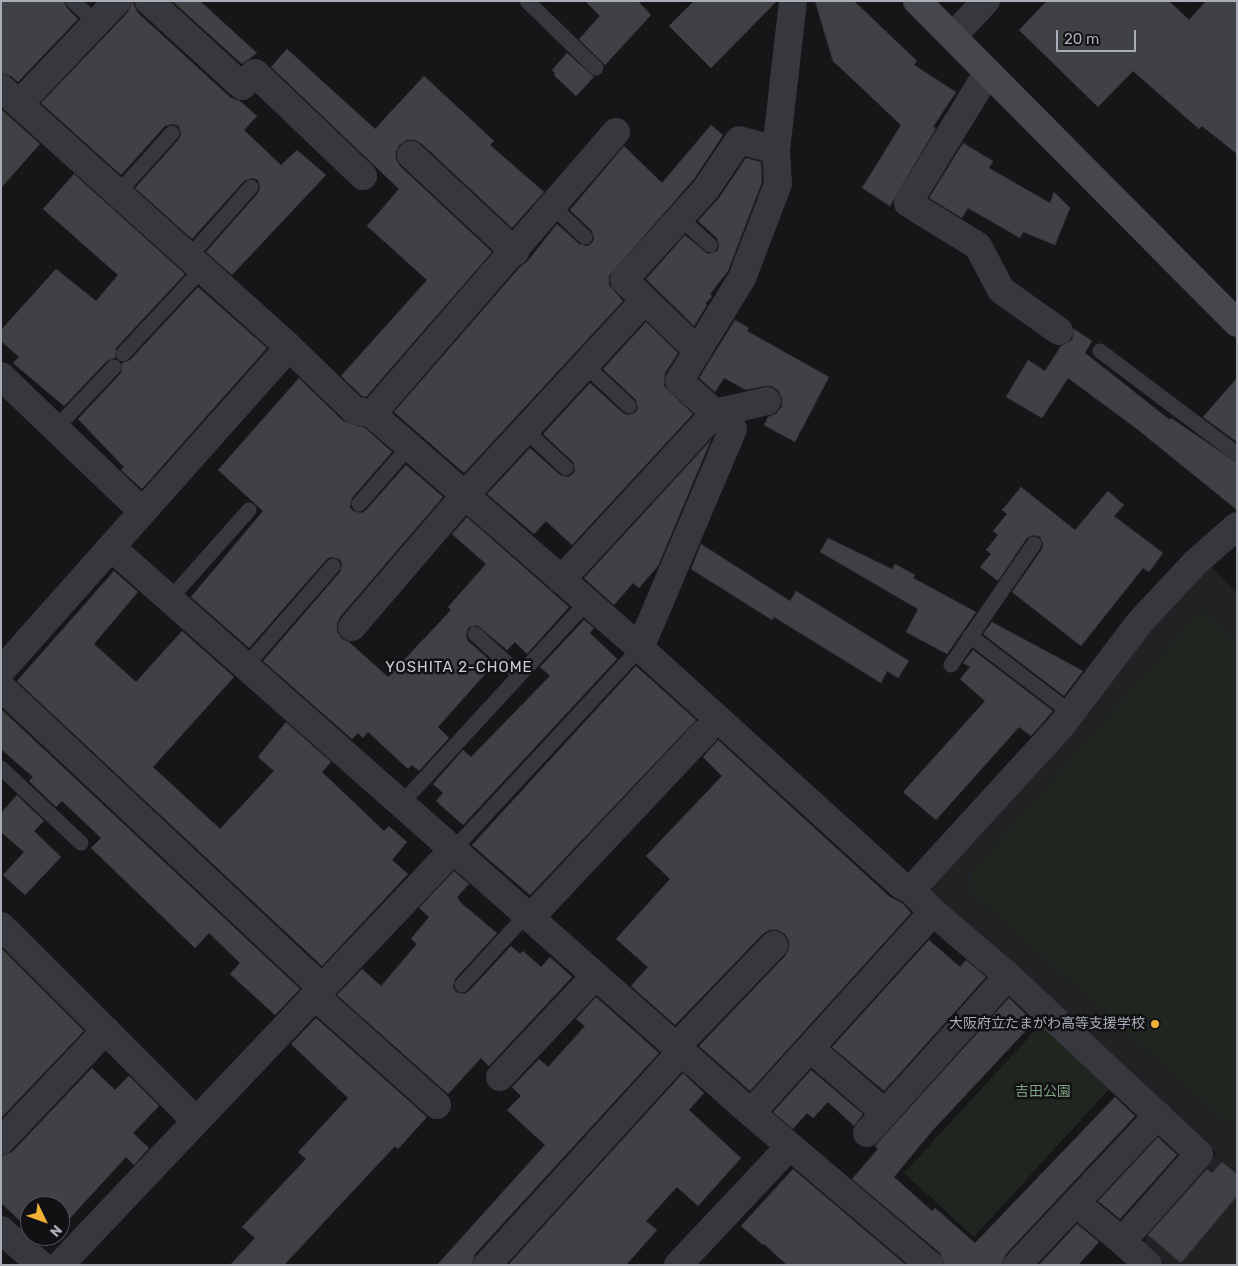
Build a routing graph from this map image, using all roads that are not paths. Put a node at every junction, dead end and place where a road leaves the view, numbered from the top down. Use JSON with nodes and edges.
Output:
{"nodes":[{"id":1,"x":73,"y":1,"type":"edge"},
{"id":2,"x":117,"y":1,"type":"edge"},
{"id":3,"x":149,"y":1,"type":"edge"},
{"id":4,"x":527,"y":1,"type":"edge"},
{"id":5,"x":793,"y":1,"type":"edge"},
{"id":6,"x":917,"y":1,"type":"edge"},
{"id":7,"x":986,"y":1,"type":"edge"},
{"id":8,"x":96,"y":23,"type":"junction"},
{"id":9,"x":952,"y":36,"type":"junction"},
{"id":10,"x":596,"y":68,"type":"dead end"},
{"id":11,"x":988,"y":72,"type":"junction"},
{"id":12,"x":10,"y":96,"type":"edge"},
{"id":13,"x":616,"y":132,"type":"dead end"},
{"id":14,"x":172,"y":134,"type":"dead end"},
{"id":15,"x":776,"y":150,"type":"junction"},
{"id":16,"x":411,"y":156,"type":"dead end"},
{"id":17,"x":363,"y":176,"type":"dead end"},
{"id":18,"x":251,"y":187,"type":"dead end"},
{"id":19,"x":118,"y":193,"type":"junction"},
{"id":20,"x":553,"y":208,"type":"junction"},
{"id":21,"x":680,"y":218,"type":"junction"},
{"id":22,"x":585,"y":237,"type":"dead end"},
{"id":23,"x":710,"y":245,"type":"dead end"},
{"id":24,"x":514,"y":252,"type":"junction"},
{"id":25,"x":195,"y":263,"type":"junction"},
{"id":26,"x":645,"y":300,"type":"junction"},
{"id":27,"x":1237,"y":323,"type":"edge"},
{"id":28,"x":1059,"y":331,"type":"dead end"},
{"id":29,"x":289,"y":347,"type":"junction"},
{"id":30,"x":698,"y":351,"type":"junction"},
{"id":31,"x":1100,"y":351,"type":"dead end"},
{"id":32,"x":123,"y":354,"type":"dead end"},
{"id":33,"x":585,"y":365,"type":"junction"},
{"id":34,"x":114,"y":367,"type":"dead end"},
{"id":35,"x":1,"y":376,"type":"edge"},
{"id":36,"x":767,"y":401,"type":"dead end"},
{"id":37,"x":629,"y":406,"type":"dead end"},
{"id":38,"x":715,"y":413,"type":"junction"},
{"id":39,"x":372,"y":414,"type":"junction"},
{"id":40,"x":56,"y":428,"type":"junction"},
{"id":41,"x":525,"y":430,"type":"junction"},
{"id":42,"x":409,"y":446,"type":"junction"},
{"id":43,"x":1237,"y":454,"type":"edge"},
{"id":44,"x":566,"y":468,"type":"dead end"},
{"id":45,"x":465,"y":495,"type":"junction"},
{"id":46,"x":359,"y":504,"type":"dead end"},
{"id":47,"x":248,"y":510,"type":"dead end"},
{"id":48,"x":142,"y":511,"type":"junction"},
{"id":49,"x":1237,"y":526,"type":"edge"},
{"id":50,"x":1034,"y":544,"type":"dead end"},
{"id":51,"x":112,"y":548,"type":"junction"},
{"id":52,"x":333,"y":566,"type":"dead end"},
{"id":53,"x":561,"y":580,"type":"junction"},
{"id":54,"x":170,"y":599,"type":"junction"},
{"id":55,"x":587,"y":602,"type":"junction"},
{"id":56,"x":352,"y":627,"type":"dead end"},
{"id":57,"x":475,"y":634,"type":"dead end"},
{"id":58,"x":970,"y":636,"type":"junction"},
{"id":59,"x":640,"y":648,"type":"junction"},
{"id":60,"x":951,"y":665,"type":"dead end"},
{"id":61,"x":246,"y":666,"type":"junction"},
{"id":62,"x":1,"y":671,"type":"edge"},
{"id":63,"x":520,"y":675,"type":"junction"},
{"id":64,"x":1,"y":687,"type":"edge"},
{"id":65,"x":1071,"y":713,"type":"junction"},
{"id":66,"x":704,"y":733,"type":"dead end"},
{"id":67,"x":1,"y":768,"type":"edge"},
{"id":68,"x":401,"y":804,"type":"junction"},
{"id":69,"x":81,"y":843,"type":"dead end"},
{"id":70,"x":453,"y":850,"type":"junction"},
{"id":71,"x":911,"y":890,"type":"junction"},
{"id":72,"x":933,"y":912,"type":"junction"},
{"id":73,"x":528,"y":917,"type":"junction"},
{"id":74,"x":1,"y":926,"type":"edge"},
{"id":75,"x":774,"y":945,"type":"dead end"},
{"id":76,"x":595,"y":976,"type":"junction"},
{"id":77,"x":1008,"y":976,"type":"junction"},
{"id":78,"x":462,"y":985,"type":"dead end"},
{"id":79,"x":319,"y":992,"type":"junction"},
{"id":80,"x":106,"y":1030,"type":"junction"},
{"id":81,"x":810,"y":1048,"type":"junction"},
{"id":82,"x":679,"y":1049,"type":"junction"},
{"id":83,"x":500,"y":1078,"type":"dead end"},
{"id":84,"x":437,"y":1105,"type":"dead end"},
{"id":85,"x":751,"y":1113,"type":"junction"},
{"id":86,"x":1158,"y":1115,"type":"junction"},
{"id":87,"x":196,"y":1121,"type":"junction"},
{"id":88,"x":1,"y":1141,"type":"edge"},
{"id":89,"x":789,"y":1147,"type":"junction"},
{"id":90,"x":1076,"y":1204,"type":"junction"},
{"id":91,"x":1,"y":1230,"type":"edge"},
{"id":92,"x":1122,"y":1241,"type":"junction"},
{"id":93,"x":41,"y":1265,"type":"edge"},
{"id":94,"x":60,"y":1265,"type":"edge"},
{"id":95,"x":487,"y":1265,"type":"edge"},
{"id":96,"x":678,"y":1265,"type":"edge"},
{"id":97,"x":930,"y":1265,"type":"edge"},
{"id":98,"x":1017,"y":1265,"type":"edge"},
{"id":99,"x":1148,"y":1265,"type":"edge"}],
"edges":[{"from":1,"to":8,"type":"lane"},
{"from":2,"to":8,"type":"street"},
{"from":3,"to":17,"type":"street"},
{"from":4,"to":10,"type":"lane"},
{"from":5,"to":15,"type":"street"},
{"from":6,"to":9,"type":"street"},
{"from":7,"to":9,"type":"street"},
{"from":8,"to":12,"type":"street"},
{"from":9,"to":11,"type":"street"},
{"from":11,"to":27,"type":"street"},
{"from":11,"to":28,"type":"street"},
{"from":12,"to":19,"type":"street"},
{"from":13,"to":20,"type":"street"},
{"from":14,"to":19,"type":"lane"},
{"from":15,"to":21,"type":"street"},
{"from":15,"to":30,"type":"street"},
{"from":16,"to":24,"type":"street"},
{"from":18,"to":25,"type":"lane"},
{"from":19,"to":25,"type":"street"},
{"from":20,"to":22,"type":"lane"},
{"from":20,"to":24,"type":"street"},
{"from":21,"to":23,"type":"lane"},
{"from":21,"to":26,"type":"street"},
{"from":24,"to":39,"type":"street"},
{"from":25,"to":29,"type":"street"},
{"from":25,"to":32,"type":"lane"},
{"from":26,"to":30,"type":"street"},
{"from":26,"to":33,"type":"street"},
{"from":29,"to":39,"type":"street"},
{"from":29,"to":48,"type":"street"},
{"from":30,"to":38,"type":"street"},
{"from":31,"to":43,"type":"lane"},
{"from":33,"to":37,"type":"lane"},
{"from":33,"to":41,"type":"street"},
{"from":34,"to":40,"type":"lane"},
{"from":35,"to":40,"type":"street"},
{"from":36,"to":38,"type":"street"},
{"from":38,"to":53,"type":"street"},
{"from":38,"to":59,"type":"street"},
{"from":39,"to":42,"type":"street"},
{"from":40,"to":48,"type":"street"},
{"from":41,"to":44,"type":"lane"},
{"from":41,"to":45,"type":"street"},
{"from":42,"to":45,"type":"street"},
{"from":42,"to":46,"type":"lane"},
{"from":45,"to":53,"type":"street"},
{"from":45,"to":56,"type":"street"},
{"from":47,"to":54,"type":"lane"},
{"from":48,"to":51,"type":"street"},
{"from":49,"to":65,"type":"street"},
{"from":50,"to":58,"type":"lane"},
{"from":51,"to":54,"type":"street"},
{"from":51,"to":62,"type":"street"},
{"from":52,"to":61,"type":"lane"},
{"from":53,"to":55,"type":"street"},
{"from":54,"to":61,"type":"street"},
{"from":55,"to":59,"type":"street"},
{"from":55,"to":63,"type":"lane"},
{"from":57,"to":63,"type":"lane"},
{"from":58,"to":60,"type":"lane"},
{"from":58,"to":65,"type":"lane"},
{"from":59,"to":70,"type":"lane"},
{"from":59,"to":71,"type":"street"},
{"from":61,"to":68,"type":"street"},
{"from":63,"to":68,"type":"lane"},
{"from":64,"to":79,"type":"street"},
{"from":65,"to":71,"type":"street"},
{"from":66,"to":73,"type":"street"},
{"from":67,"to":69,"type":"lane"},
{"from":68,"to":70,"type":"street"},
{"from":70,"to":73,"type":"street"},
{"from":70,"to":79,"type":"street"},
{"from":71,"to":72,"type":"street"},
{"from":72,"to":77,"type":"street"},
{"from":72,"to":81,"type":"street"},
{"from":73,"to":76,"type":"street"},
{"from":73,"to":78,"type":"lane"},
{"from":74,"to":80,"type":"street"},
{"from":75,"to":82,"type":"street"},
{"from":76,"to":82,"type":"street"},
{"from":76,"to":83,"type":"street"},
{"from":77,"to":81,"type":"street"},
{"from":77,"to":86,"type":"street"},
{"from":79,"to":84,"type":"street"},
{"from":79,"to":87,"type":"street"},
{"from":80,"to":87,"type":"street"},
{"from":80,"to":88,"type":"street"},
{"from":81,"to":85,"type":"street"},
{"from":82,"to":85,"type":"street"},
{"from":82,"to":95,"type":"street"},
{"from":85,"to":89,"type":"street"},
{"from":86,"to":90,"type":"street"},
{"from":86,"to":92,"type":"street"},
{"from":87,"to":94,"type":"street"},
{"from":89,"to":96,"type":"street"},
{"from":89,"to":97,"type":"street"},
{"from":90,"to":92,"type":"street"},
{"from":90,"to":98,"type":"street"},
{"from":91,"to":93,"type":"street"},
{"from":92,"to":99,"type":"street"}]}
